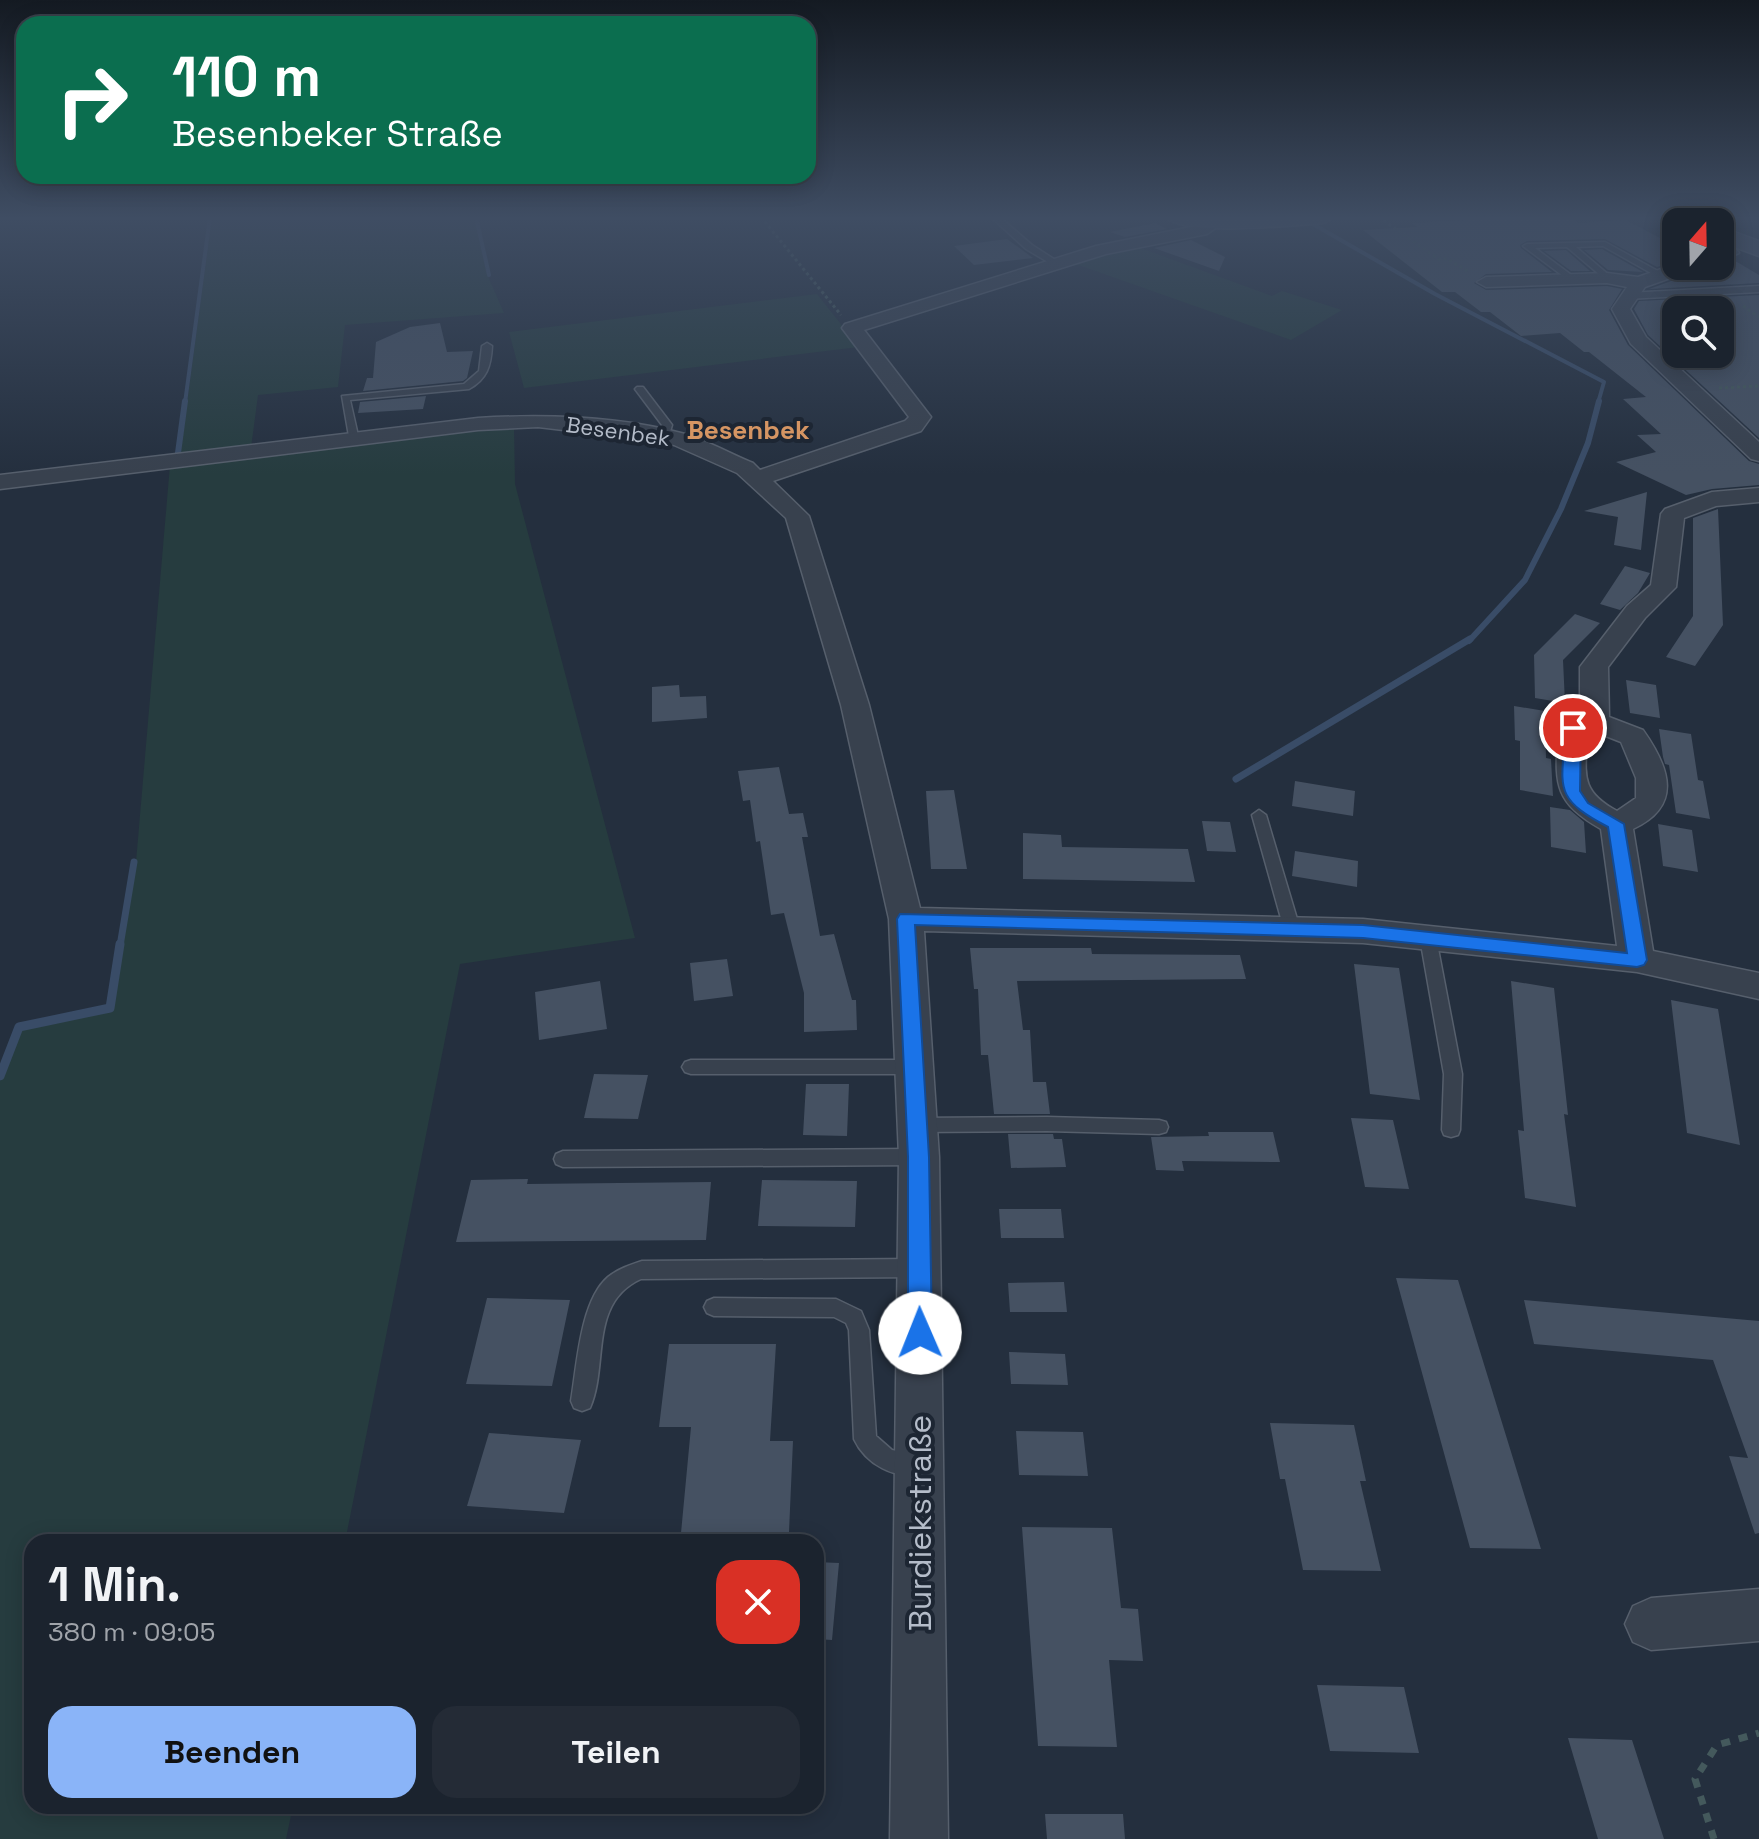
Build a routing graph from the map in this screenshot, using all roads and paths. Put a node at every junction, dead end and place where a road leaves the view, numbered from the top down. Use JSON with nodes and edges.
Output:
{"nodes":[{"id":1,"x":831,"y":303,"type":"edge"},
{"id":2,"x":931,"y":303,"type":"edge"},
{"id":3,"x":1625,"y":303,"type":"edge"},
{"id":4,"x":852,"y":328,"type":"junction"},
{"id":5,"x":487,"y":346,"type":"dead end"},
{"id":6,"x":640,"y":389,"type":"dead end"},
{"id":7,"x":664,"y":436,"type":"junction"},
{"id":8,"x":354,"y":440,"type":"junction"},
{"id":9,"x":1759,"y":454,"type":"edge"},
{"id":10,"x":759,"y":478,"type":"junction"},
{"id":11,"x":0,"y":482,"type":"edge"},
{"id":12,"x":1759,"y":495,"type":"edge"},
{"id":13,"x":1595,"y":722,"type":"junction"},
{"id":14,"x":1259,"y":815,"type":"dead end"},
{"id":15,"x":1616,"y":824,"type":"junction"},
{"id":16,"x":906,"y":919,"type":"junction"},
{"id":17,"x":1292,"y":929,"type":"junction"},
{"id":18,"x":1428,"y":938,"type":"junction"},
{"id":19,"x":1637,"y":960,"type":"junction"},
{"id":20,"x":1759,"y":986,"type":"edge"},
{"id":21,"x":691,"y":1067,"type":"dead end"},
{"id":22,"x":913,"y":1067,"type":"junction"},
{"id":23,"x":1159,"y":1127,"type":"dead end"},
{"id":24,"x":1451,"y":1130,"type":"dead end"},
{"id":25,"x":918,"y":1141,"type":"junction"},
{"id":26,"x":563,"y":1159,"type":"dead end"},
{"id":27,"x":920,"y":1268,"type":"junction"},
{"id":28,"x":714,"y":1307,"type":"dead end"},
{"id":29,"x":582,"y":1401,"type":"dead end"},
{"id":30,"x":920,"y":1464,"type":"junction"},
{"id":31,"x":1759,"y":1615,"type":"edge"},
{"id":32,"x":1651,"y":1624,"type":"dead end"},
{"id":33,"x":1759,"y":1733,"type":"edge"},
{"id":34,"x":919,"y":1839,"type":"edge"},
{"id":35,"x":1714,"y":1839,"type":"edge"}],
"edges":[{"from":1,"to":4,"type":"path"},
{"from":2,"to":4,"type":"street"},
{"from":3,"to":9,"type":"street"},
{"from":4,"to":10,"type":"street"},
{"from":5,"to":8,"type":"lane"},
{"from":6,"to":7,"type":"lane"},
{"from":7,"to":8,"type":"street","name":"Besenbek"},
{"from":7,"to":10,"type":"street","name":"Besenbek"},
{"from":8,"to":11,"type":"street","name":"Besenbek"},
{"from":10,"to":16,"type":"street","name":"Besenbek"},
{"from":12,"to":13,"type":"street"},
{"from":13,"to":15,"type":"street"},
{"from":13,"to":15,"type":"street"},
{"from":14,"to":17,"type":"lane"},
{"from":15,"to":19,"type":"street"},
{"from":16,"to":17,"type":"street"},
{"from":16,"to":22,"type":"street","name":"Burdiekstraße"},
{"from":17,"to":18,"type":"street"},
{"from":18,"to":19,"type":"street"},
{"from":18,"to":24,"type":"lane"},
{"from":19,"to":20,"type":"street"},
{"from":21,"to":22,"type":"lane"},
{"from":22,"to":25,"type":"street","name":"Burdiekstraße"},
{"from":23,"to":25,"type":"lane"},
{"from":25,"to":26,"type":"lane"},
{"from":25,"to":27,"type":"street","name":"Burdiekstraße"},
{"from":27,"to":29,"type":"lane"},
{"from":27,"to":30,"type":"street","name":"Burdiekstraße"},
{"from":28,"to":30,"type":"lane"},
{"from":30,"to":34,"type":"street","name":"Burdiekstraße"},
{"from":31,"to":32,"type":"street"},
{"from":33,"to":35,"type":"path"}]}
